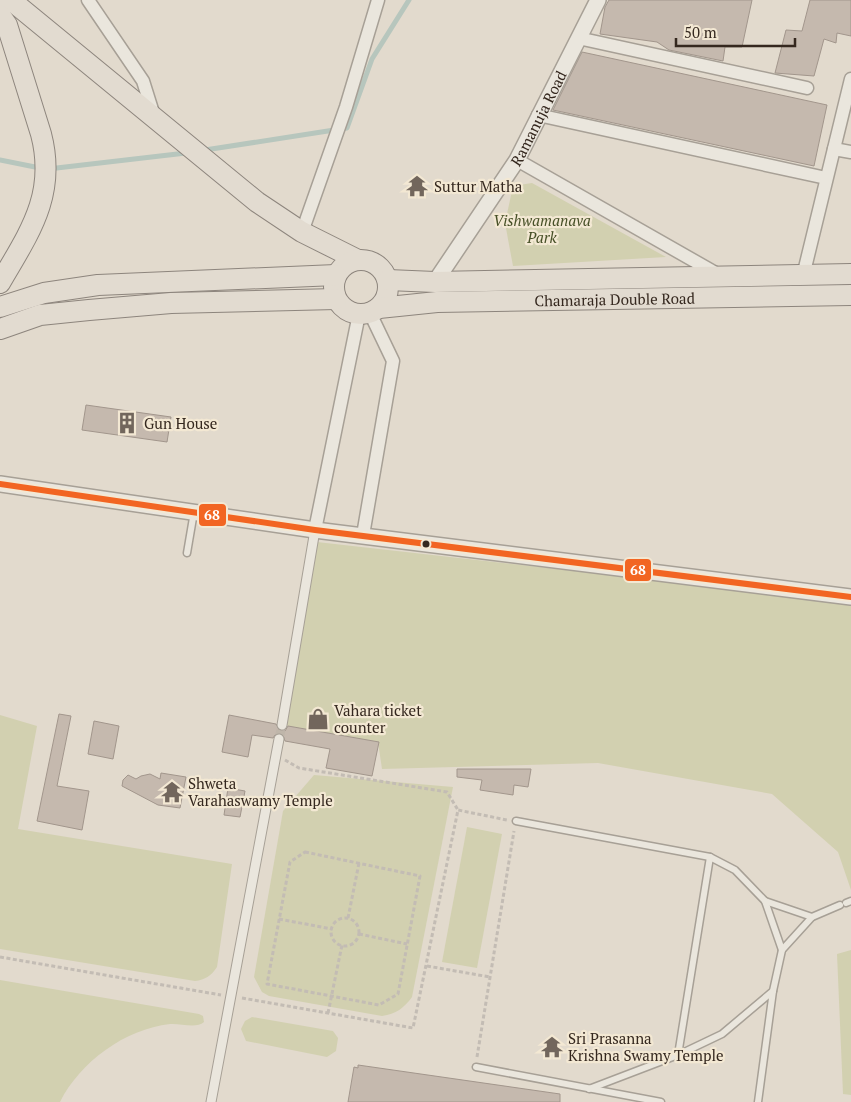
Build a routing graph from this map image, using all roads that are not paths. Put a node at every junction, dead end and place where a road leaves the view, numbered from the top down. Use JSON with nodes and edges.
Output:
{"nodes":[{"id":1,"x":88,"y":0,"type":"edge"},
{"id":2,"x":378,"y":0,"type":"edge"},
{"id":3,"x":598,"y":0,"type":"edge"},
{"id":4,"x":6,"y":9,"type":"edge"},
{"id":5,"x":578,"y":38,"type":"junction"},
{"id":6,"x":851,"y":79,"type":"edge"},
{"id":7,"x":807,"y":88,"type":"dead end"},
{"id":8,"x":538,"y":115,"type":"junction"},
{"id":9,"x":154,"y":116,"type":"junction"},
{"id":10,"x":834,"y":149,"type":"junction"},
{"id":11,"x":851,"y":152,"type":"edge"},
{"id":12,"x":517,"y":160,"type":"junction"},
{"id":13,"x":826,"y":178,"type":"junction"},
{"id":14,"x":302,"y":232,"type":"junction"},
{"id":15,"x":356,"y":260,"type":"junction"},
{"id":16,"x":851,"y":274,"type":"edge"},
{"id":17,"x":336,"y":275,"type":"junction"},
{"id":18,"x":802,"y":276,"type":"junction"},
{"id":19,"x":725,"y":278,"type":"junction"},
{"id":20,"x":388,"y":280,"type":"junction"},
{"id":21,"x":435,"y":282,"type":"junction"},
{"id":22,"x":0,"y":283,"type":"edge"},
{"id":23,"x":851,"y":295,"type":"edge"},
{"id":24,"x":336,"y":299,"type":"junction"},
{"id":25,"x":0,"y":307,"type":"edge"},
{"id":26,"x":369,"y":312,"type":"junction"},
{"id":27,"x":0,"y":329,"type":"edge"},
{"id":28,"x":0,"y":484,"type":"edge"},
{"id":29,"x":194,"y":512,"type":"junction"},
{"id":30,"x":315,"y":530,"type":"junction"},
{"id":31,"x":363,"y":535,"type":"junction"},
{"id":32,"x":187,"y":553,"type":"dead end"},
{"id":33,"x":851,"y":597,"type":"edge"},
{"id":34,"x":282,"y":725,"type":"tunnel mouth"},
{"id":35,"x":279,"y":740,"type":"tunnel mouth"},
{"id":36,"x":516,"y":822,"type":"road end"},
{"id":37,"x":710,"y":857,"type":"junction"},
{"id":38,"x":765,"y":901,"type":"junction"},
{"id":39,"x":846,"y":903,"type":"edge"},
{"id":40,"x":812,"y":917,"type":"junction"},
{"id":41,"x":782,"y":950,"type":"junction"},
{"id":42,"x":772,"y":991,"type":"junction"},
{"id":43,"x":678,"y":1055,"type":"junction"},
{"id":44,"x":476,"y":1067,"type":"road end"},
{"id":45,"x":589,"y":1089,"type":"junction"},
{"id":46,"x":211,"y":1102,"type":"edge"},
{"id":47,"x":661,"y":1102,"type":"edge"},
{"id":48,"x":758,"y":1102,"type":"edge"}],
"edges":[{"from":1,"to":9,"type":"street"},
{"from":2,"to":14,"type":"street"},
{"from":3,"to":5,"type":"street","name":"Ramanuja Road"},
{"from":4,"to":9,"type":"main road"},
{"from":4,"to":22,"type":"main road"},
{"from":5,"to":7,"type":"street"},
{"from":5,"to":8,"type":"street","name":"Ramanuja Road"},
{"from":6,"to":10,"type":"street"},
{"from":8,"to":12,"type":"street","name":"Ramanuja Road"},
{"from":8,"to":13,"type":"street"},
{"from":9,"to":14,"type":"main road"},
{"from":10,"to":11,"type":"street"},
{"from":10,"to":13,"type":"street"},
{"from":12,"to":19,"type":"street"},
{"from":12,"to":21,"type":"street","name":"Ramanuja Road"},
{"from":13,"to":18,"type":"street"},
{"from":14,"to":15,"type":"main road"},
{"from":15,"to":17,"type":"main road"},
{"from":15,"to":20,"type":"main road"},
{"from":16,"to":18,"type":"main road"},
{"from":17,"to":24,"type":"main road"},
{"from":17,"to":25,"type":"main road"},
{"from":18,"to":19,"type":"main road"},
{"from":19,"to":21,"type":"main road"},
{"from":20,"to":21,"type":"main road"},
{"from":20,"to":26,"type":"main road"},
{"from":23,"to":26,"type":"main road","name":"Chamaraja Double Road"},
{"from":24,"to":26,"type":"main road"},
{"from":24,"to":27,"type":"main road"},
{"from":26,"to":30,"type":"street"},
{"from":26,"to":31,"type":"street"},
{"from":28,"to":29,"type":"street"},
{"from":29,"to":30,"type":"street"},
{"from":29,"to":32,"type":"lane"},
{"from":30,"to":31,"type":"street"},
{"from":30,"to":34,"type":"street"},
{"from":31,"to":33,"type":"street"},
{"from":35,"to":46,"type":"street"},
{"from":36,"to":37,"type":"lane"},
{"from":37,"to":38,"type":"lane"},
{"from":37,"to":43,"type":"lane"},
{"from":38,"to":40,"type":"lane"},
{"from":38,"to":41,"type":"lane"},
{"from":39,"to":40,"type":"lane"},
{"from":40,"to":41,"type":"lane"},
{"from":41,"to":42,"type":"lane"},
{"from":42,"to":43,"type":"lane"},
{"from":42,"to":48,"type":"lane"},
{"from":43,"to":45,"type":"lane"},
{"from":44,"to":45,"type":"lane"},
{"from":45,"to":47,"type":"lane"}]}
